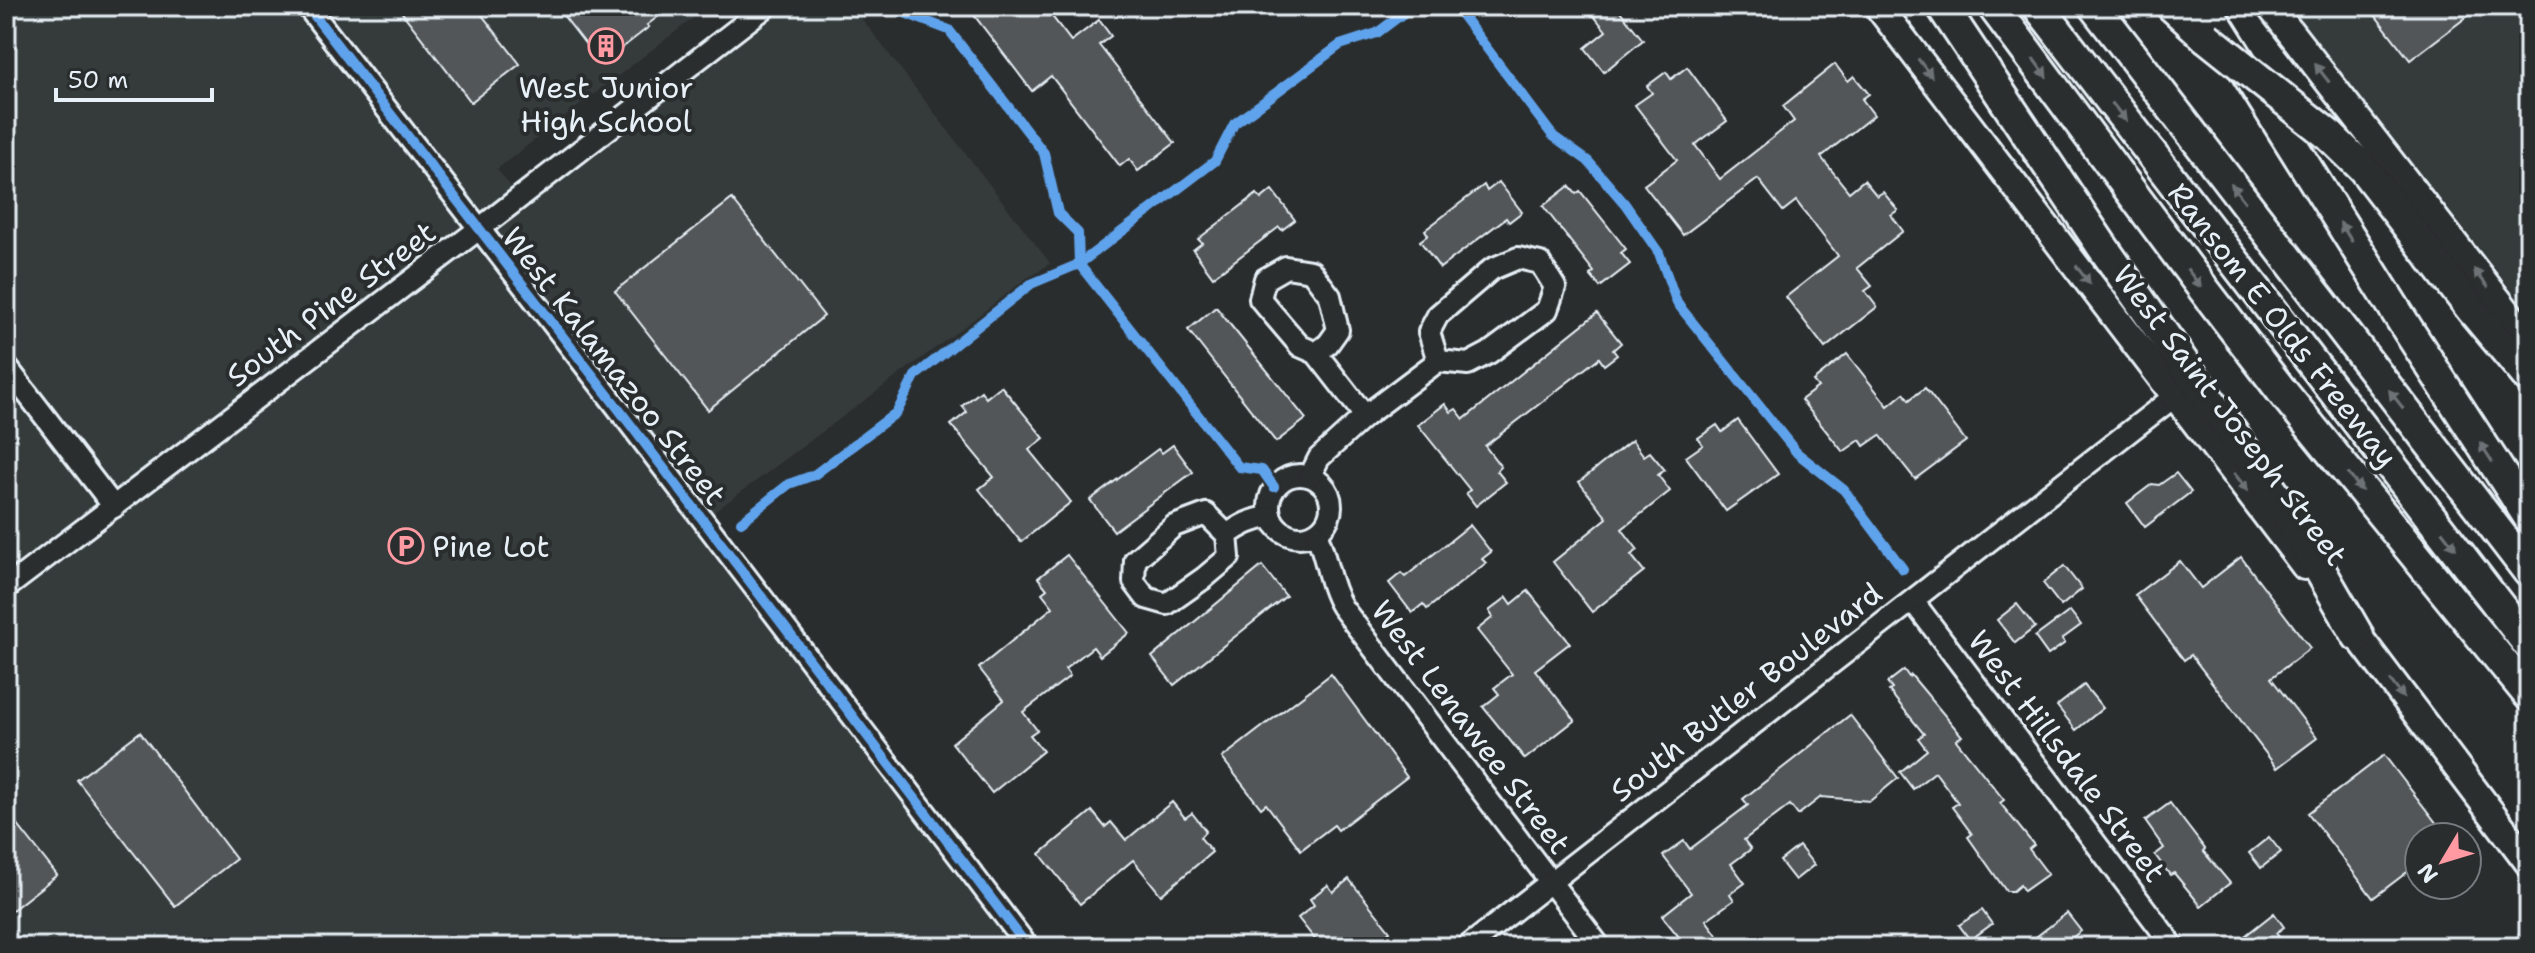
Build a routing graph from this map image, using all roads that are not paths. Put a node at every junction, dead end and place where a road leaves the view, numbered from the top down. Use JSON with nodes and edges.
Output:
{"nodes":[{"id":1,"x":307,"y":6,"type":"edge"},
{"id":2,"x":767,"y":6,"type":"edge"},
{"id":3,"x":1878,"y":6,"type":"edge"},
{"id":4,"x":1942,"y":6,"type":"edge"},
{"id":5,"x":1993,"y":6,"type":"edge"},
{"id":6,"x":2038,"y":6,"type":"edge"},
{"id":7,"x":2094,"y":6,"type":"edge"},
{"id":8,"x":2172,"y":6,"type":"edge"},
{"id":9,"x":2205,"y":6,"type":"edge"},
{"id":10,"x":2270,"y":6,"type":"edge"},
{"id":11,"x":479,"y":229,"type":"junction"},
{"id":12,"x":2529,"y":340,"type":"edge"},
{"id":13,"x":1316,"y":353,"type":"dead end"},
{"id":14,"x":1438,"y":361,"type":"junction"},
{"id":15,"x":6,"y":366,"type":"edge"},
{"id":16,"x":2529,"y":378,"type":"edge"},
{"id":17,"x":2175,"y":396,"type":"junction"},
{"id":18,"x":1365,"y":416,"type":"junction"},
{"id":19,"x":1310,"y":476,"type":"junction"},
{"id":20,"x":114,"y":507,"type":"junction"},
{"id":21,"x":1270,"y":517,"type":"junction"},
{"id":22,"x":2529,"y":517,"type":"edge"},
{"id":23,"x":1316,"y":533,"type":"junction"},
{"id":24,"x":1227,"y":535,"type":"junction"},
{"id":25,"x":2529,"y":572,"type":"edge"},
{"id":26,"x":6,"y":588,"type":"edge"},
{"id":27,"x":1913,"y":601,"type":"junction"},
{"id":28,"x":2358,"y":636,"type":"junction"},
{"id":29,"x":2529,"y":645,"type":"edge"},
{"id":30,"x":2529,"y":695,"type":"edge"},
{"id":31,"x":2529,"y":863,"type":"edge"},
{"id":32,"x":1551,"y":882,"type":"junction"},
{"id":33,"x":1028,"y":947,"type":"edge"},
{"id":34,"x":1467,"y":947,"type":"edge"},
{"id":35,"x":1600,"y":947,"type":"edge"},
{"id":36,"x":2174,"y":947,"type":"edge"}],
"edges":[{"from":1,"to":11,"type":"street","name":"West Kalamazoo Street"},
{"from":2,"to":11,"type":"street","name":"South Pine Street"},
{"from":3,"to":17,"type":"main road","name":"West Saint Joseph Street","one_way":true},
{"from":4,"to":28,"type":"highway"},
{"from":5,"to":30,"type":"highway","one_way":true},
{"from":6,"to":29,"type":"highway","name":"Ransom E Olds Freeway","one_way":true},
{"from":25,"to":7,"type":"highway","name":"Ransom E Olds Freeway","one_way":true},
{"from":8,"to":16,"type":"highway","bridge":true},
{"from":22,"to":9,"type":"highway","one_way":true},
{"from":12,"to":10,"type":"main road","one_way":true},
{"from":11,"to":20,"type":"street","name":"South Pine Street"},
{"from":11,"to":33,"type":"street","name":"West Kalamazoo Street"},
{"from":13,"to":18,"type":"street"},
{"from":14,"to":14,"type":"street"},
{"from":14,"to":18,"type":"street"},
{"from":15,"to":20,"type":"street"},
{"from":17,"to":27,"type":"street","name":"South Butler Boulevard"},
{"from":17,"to":28,"type":"main road","name":"West Saint Joseph Street","one_way":true},
{"from":18,"to":19,"type":"street"},
{"from":19,"to":21,"type":"street"},
{"from":19,"to":23,"type":"street"},
{"from":20,"to":26,"type":"street","name":"South Pine Street"},
{"from":21,"to":23,"type":"street"},
{"from":21,"to":24,"type":"street"},
{"from":23,"to":32,"type":"street","name":"West Lenawee Street"},
{"from":24,"to":24,"type":"street"},
{"from":27,"to":32,"type":"street","name":"South Butler Boulevard"},
{"from":27,"to":36,"type":"street","name":"West Hillsdale Street"},
{"from":28,"to":31,"type":"main road","name":"West Saint Joseph Street","one_way":true},
{"from":32,"to":34,"type":"street","name":"South Butler Boulevard"},
{"from":32,"to":35,"type":"street","name":"West Lenawee Street"}]}
